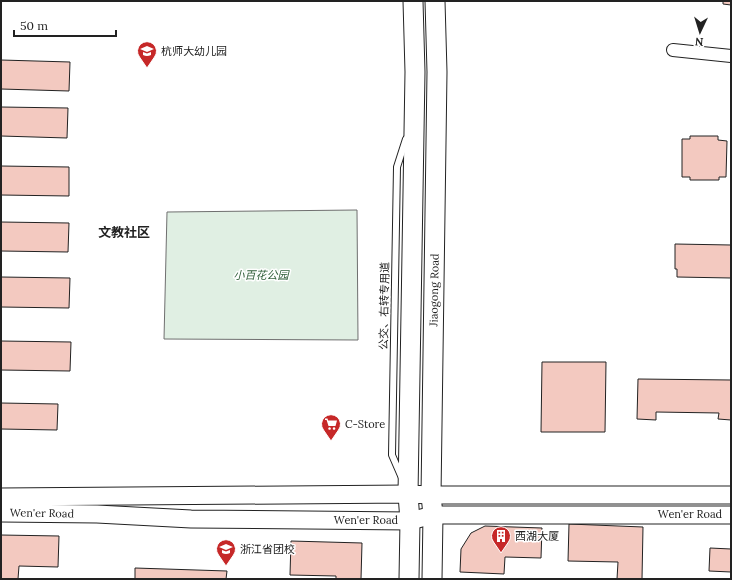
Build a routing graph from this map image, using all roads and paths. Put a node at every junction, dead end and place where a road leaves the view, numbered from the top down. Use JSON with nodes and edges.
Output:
{"nodes":[{"id":1,"x":413,"y":1,"type":"edge"},
{"id":2,"x":435,"y":1,"type":"edge"},
{"id":3,"x":673,"y":50,"type":"dead end"},
{"id":4,"x":731,"y":56,"type":"edge"},
{"id":5,"x":408,"y":494,"type":"junction"},
{"id":6,"x":431,"y":495,"type":"junction"},
{"id":7,"x":731,"y":495,"type":"edge"},
{"id":8,"x":1,"y":497,"type":"edge"},
{"id":9,"x":1,"y":513,"type":"edge"},
{"id":10,"x":433,"y":515,"type":"junction"},
{"id":11,"x":731,"y":515,"type":"edge"},
{"id":12,"x":410,"y":521,"type":"junction"},
{"id":13,"x":409,"y":579,"type":"edge"},
{"id":14,"x":432,"y":579,"type":"edge"}],
"edges":[{"from":1,"to":5,"type":"main road","name":"Jiaogong Road"},
{"from":2,"to":6,"type":"main road","name":"Jiaogong Road"},
{"from":3,"to":4,"type":"street"},
{"from":5,"to":6,"type":"main road","name":"Wen'er Road"},
{"from":5,"to":8,"type":"main road","name":"Wen'er Road"},
{"from":5,"to":12,"type":"main road","name":"Jiaogong Road"},
{"from":6,"to":7,"type":"main road","name":"Wen'er Road"},
{"from":6,"to":10,"type":"main road","name":"Jiaogong Road"},
{"from":9,"to":12,"type":"main road","name":"Wen'er Road"},
{"from":10,"to":11,"type":"main road","name":"Wen'er Road"},
{"from":10,"to":12,"type":"main road","name":"Wen'er Road"},
{"from":10,"to":14,"type":"main road","name":"Jiaogong Road"},
{"from":12,"to":13,"type":"main road","name":"Jiaogong Road"}]}
